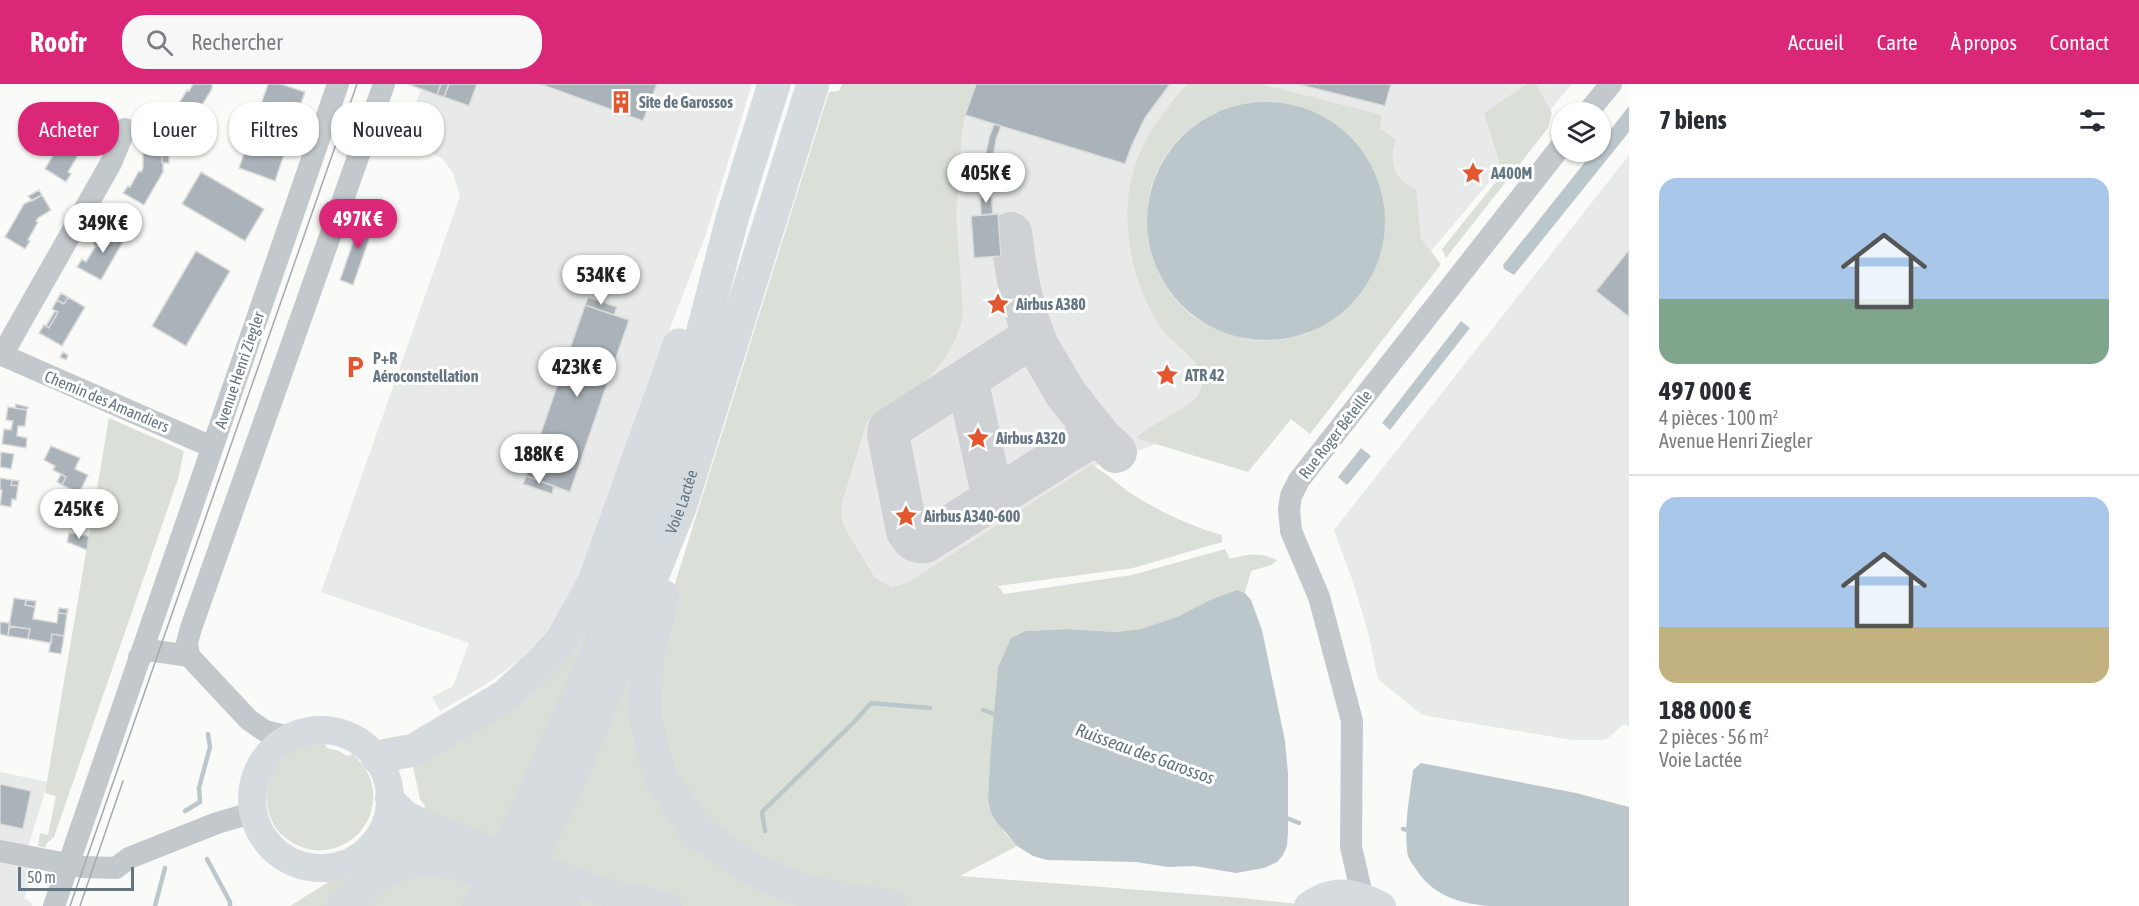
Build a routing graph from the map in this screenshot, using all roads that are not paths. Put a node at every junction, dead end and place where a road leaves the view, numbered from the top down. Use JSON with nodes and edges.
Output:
{"nodes":[{"id":1,"x":338,"y":84,"type":"edge"},
{"id":2,"x":384,"y":84,"type":"edge"},
{"id":3,"x":774,"y":84,"type":"edge"},
{"id":4,"x":813,"y":84,"type":"edge"},
{"id":5,"x":1611,"y":84,"type":"edge"},
{"id":6,"x":1596,"y":102,"type":"edge"},
{"id":7,"x":125,"y":129,"type":"dead end"},
{"id":8,"x":1551,"y":159,"type":"edge"},
{"id":9,"x":732,"y":219,"type":"junction"},
{"id":10,"x":1,"y":354,"type":"edge"},
{"id":11,"x":212,"y":447,"type":"junction"},
{"id":12,"x":681,"y":505,"type":"junction"},
{"id":13,"x":189,"y":656,"type":"junction"},
{"id":14,"x":139,"y":657,"type":"junction"},
{"id":15,"x":289,"y":737,"type":"junction"},
{"id":16,"x":377,"y":757,"type":"junction"},
{"id":17,"x":389,"y":798,"type":"junction"},
{"id":18,"x":252,"y":813,"type":"junction"},
{"id":19,"x":1352,"y":847,"type":"junction"},
{"id":20,"x":369,"y":849,"type":"junction"},
{"id":21,"x":0,"y":851,"type":"edge"},
{"id":22,"x":456,"y":851,"type":"junction"},
{"id":23,"x":69,"y":864,"type":"junction"},
{"id":24,"x":565,"y":896,"type":"edge"},
{"id":25,"x":1320,"y":900,"type":"edge"},
{"id":26,"x":1372,"y":901,"type":"edge"},
{"id":27,"x":54,"y":906,"type":"edge"},
{"id":28,"x":344,"y":906,"type":"edge"},
{"id":29,"x":478,"y":906,"type":"edge"},
{"id":30,"x":508,"y":906,"type":"edge"},
{"id":31,"x":668,"y":906,"type":"edge"},
{"id":32,"x":889,"y":906,"type":"edge"}],
"edges":[{"from":1,"to":11,"type":"street","name":"Avenue Henri Ziegler"},
{"from":2,"to":13,"type":"street"},
{"from":3,"to":9,"type":"highway","name":"Voie Lactée"},
{"from":4,"to":12,"type":"highway","name":"Voie Lactée"},
{"from":5,"to":6,"type":"street"},
{"from":7,"to":10,"type":"street","name":"Chemin des Amandiers"},
{"from":8,"to":19,"type":"street","name":"Rue Roger Béteille"},
{"from":9,"to":16,"type":"highway"},
{"from":9,"to":29,"type":"highway","name":"Voie Lactée"},
{"from":10,"to":11,"type":"street","name":"Chemin des Amandiers"},
{"from":11,"to":14,"type":"street","name":"Avenue Henri Ziegler"},
{"from":12,"to":30,"type":"highway","name":"Voie Lactée"},
{"from":12,"to":32,"type":"highway"},
{"from":13,"to":14,"type":"street"},
{"from":13,"to":15,"type":"street"},
{"from":14,"to":23,"type":"street","name":"Avenue Henri Ziegler"},
{"from":15,"to":16,"type":"main road"},
{"from":15,"to":18,"type":"main road"},
{"from":16,"to":17,"type":"main road"},
{"from":17,"to":20,"type":"main road"},
{"from":17,"to":22,"type":"main road"},
{"from":18,"to":20,"type":"main road"},
{"from":18,"to":23,"type":"street"},
{"from":19,"to":25,"type":"street","name":"Rue Roger Béteille"},
{"from":19,"to":26,"type":"street","name":"Rue Roger Béteille"},
{"from":20,"to":22,"type":"main road"},
{"from":21,"to":23,"type":"street"},
{"from":22,"to":24,"type":"main road"},
{"from":22,"to":28,"type":"highway"},
{"from":23,"to":27,"type":"street","name":"Avenue Henri Ziegler"},
{"from":24,"to":31,"type":"main road"},
{"from":25,"to":26,"type":"main road"}]}
